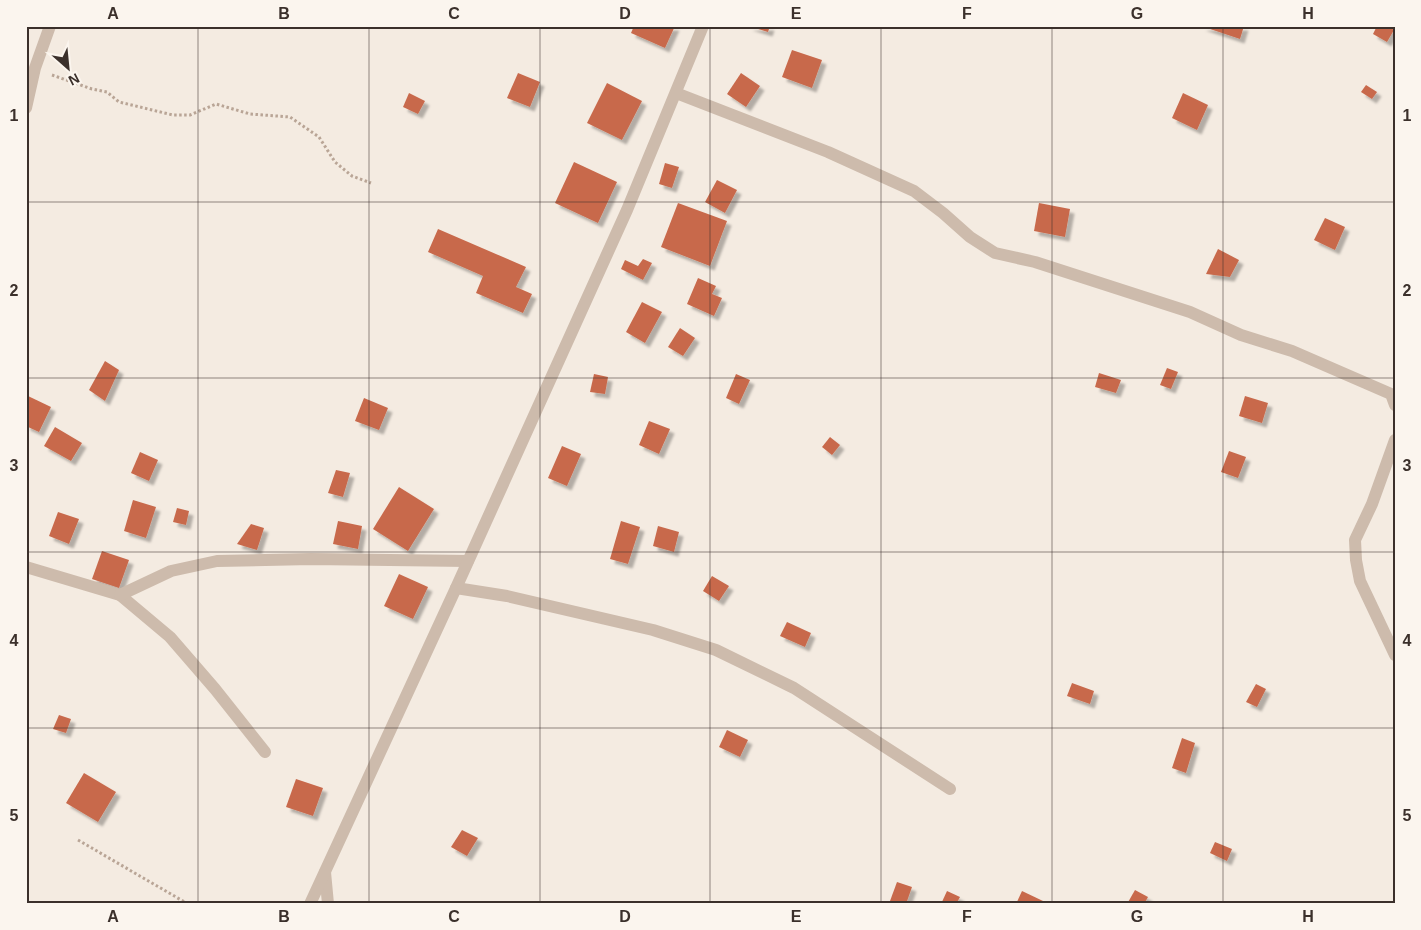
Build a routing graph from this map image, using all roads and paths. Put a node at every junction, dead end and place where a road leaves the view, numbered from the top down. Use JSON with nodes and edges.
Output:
{"nodes":[{"id":1,"x":50,"y":26,"type":"edge"},
{"id":2,"x":703,"y":26,"type":"edge"},
{"id":3,"x":36,"y":68,"type":"junction"},
{"id":4,"x":676,"y":93,"type":"junction"},
{"id":5,"x":26,"y":108,"type":"edge"},
{"id":6,"x":370,"y":183,"type":"dead end"},
{"id":7,"x":1395,"y":405,"type":"edge"},
{"id":8,"x":1395,"y":440,"type":"edge"},
{"id":9,"x":468,"y":561,"type":"junction"},
{"id":10,"x":26,"y":568,"type":"edge"},
{"id":11,"x":456,"y":588,"type":"junction"},
{"id":12,"x":120,"y":595,"type":"junction"},
{"id":13,"x":1395,"y":655,"type":"edge"},
{"id":14,"x":265,"y":752,"type":"dead end"},
{"id":15,"x":950,"y":789,"type":"dead end"},
{"id":16,"x":78,"y":840,"type":"dead end"},
{"id":17,"x":324,"y":872,"type":"junction"},
{"id":18,"x":188,"y":904,"type":"edge"},
{"id":19,"x":310,"y":904,"type":"edge"},
{"id":20,"x":328,"y":904,"type":"edge"}],
"edges":[{"from":1,"to":3,"type":"street"},
{"from":2,"to":4,"type":"street"},
{"from":3,"to":5,"type":"street"},
{"from":3,"to":6,"type":"path"},
{"from":4,"to":7,"type":"street"},
{"from":4,"to":9,"type":"street"},
{"from":8,"to":13,"type":"street"},
{"from":9,"to":11,"type":"street"},
{"from":9,"to":12,"type":"street"},
{"from":10,"to":12,"type":"street"},
{"from":11,"to":15,"type":"street"},
{"from":11,"to":17,"type":"street"},
{"from":12,"to":14,"type":"street"},
{"from":16,"to":18,"type":"path"},
{"from":17,"to":19,"type":"street"},
{"from":17,"to":20,"type":"street"}]}
